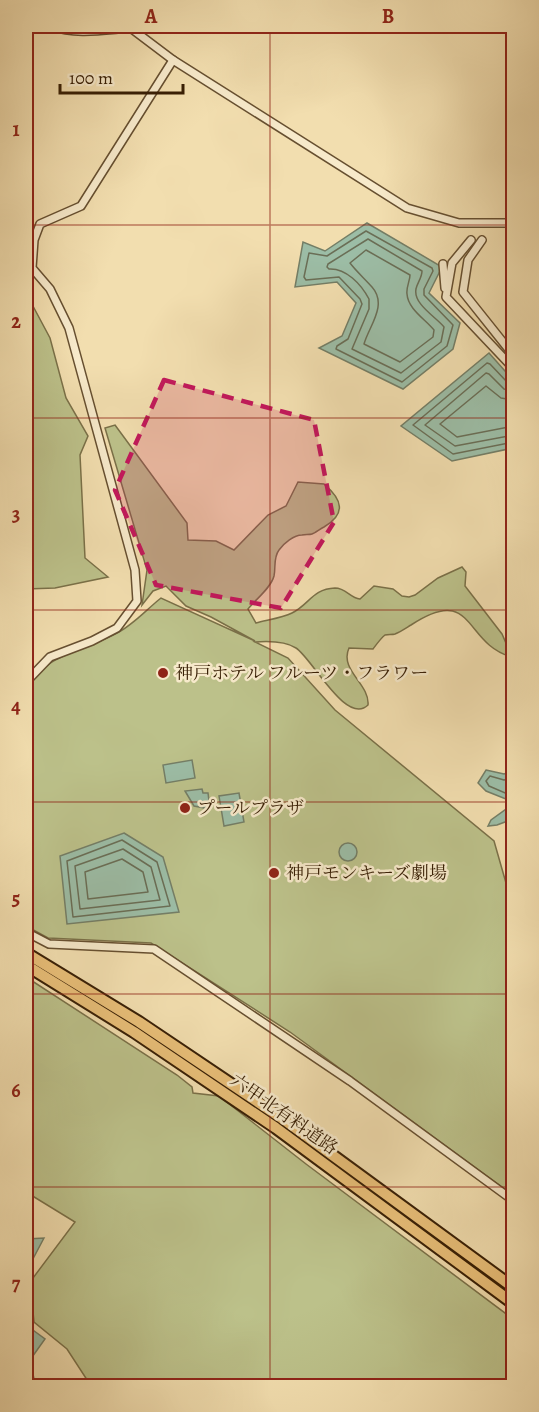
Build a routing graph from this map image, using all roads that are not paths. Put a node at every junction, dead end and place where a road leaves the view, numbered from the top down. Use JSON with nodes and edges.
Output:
{"nodes":[{"id":1,"x":51,"y":26,"type":"edge"},
{"id":2,"x":129,"y":27,"type":"edge"},
{"id":3,"x":172,"y":60,"type":"junction"},
{"id":4,"x":513,"y":223,"type":"edge"},
{"id":5,"x":471,"y":240,"type":"dead end"},
{"id":6,"x":482,"y":240,"type":"dead end"},
{"id":7,"x":443,"y":264,"type":"dead end"},
{"id":8,"x":446,"y":297,"type":"junction"},
{"id":9,"x":499,"y":353,"type":"junction"},
{"id":10,"x":512,"y":353,"type":"edge"},
{"id":11,"x":513,"y":369,"type":"edge"},
{"id":12,"x":26,"y":682,"type":"edge"},
{"id":13,"x":26,"y":932,"type":"edge"},
{"id":14,"x":26,"y":953,"type":"edge"},
{"id":15,"x":26,"y":965,"type":"edge"},
{"id":16,"x":513,"y":1201,"type":"edge"},
{"id":17,"x":513,"y":1286,"type":"edge"},
{"id":18,"x":513,"y":1304,"type":"edge"}],
"edges":[{"from":1,"to":2,"type":"street"},
{"from":2,"to":3,"type":"street"},
{"from":3,"to":4,"type":"street"},
{"from":3,"to":12,"type":"street"},
{"from":5,"to":8,"type":"street"},
{"from":6,"to":10,"type":"street"},
{"from":7,"to":8,"type":"street"},
{"from":8,"to":9,"type":"street"},
{"from":9,"to":10,"type":"street"},
{"from":9,"to":11,"type":"street"},
{"from":13,"to":16,"type":"street"},
{"from":14,"to":17,"type":"main road","name":"六甲北有料道路"},
{"from":15,"to":18,"type":"main road","name":"六甲北有料道路"}]}
